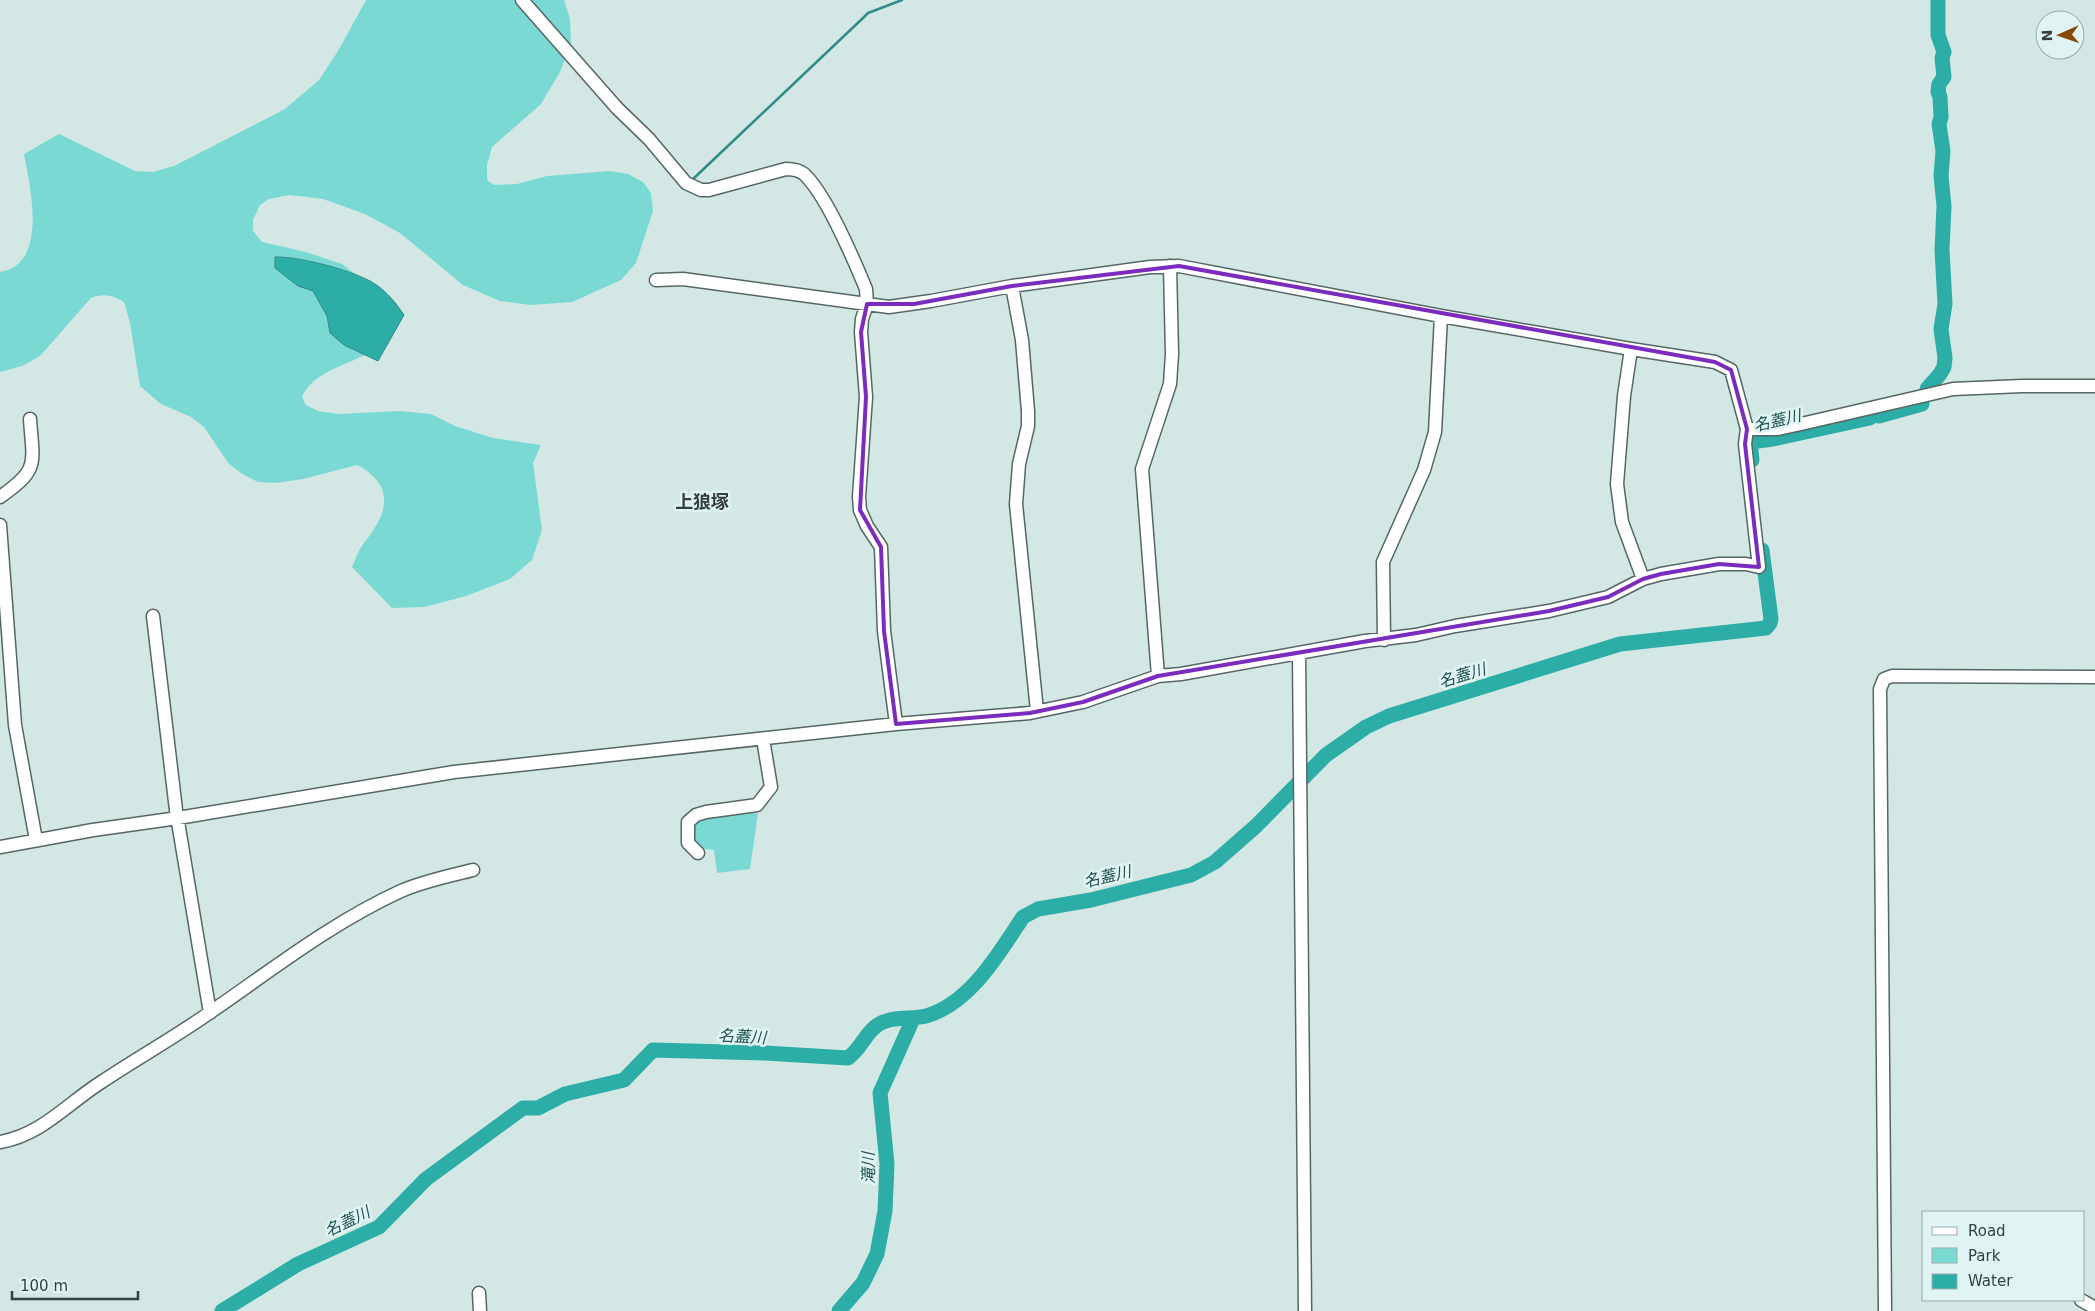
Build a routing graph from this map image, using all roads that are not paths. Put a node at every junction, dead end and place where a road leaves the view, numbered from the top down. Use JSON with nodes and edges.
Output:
{"nodes":[{"id":1,"x":522,"y":0,"type":"edge"},
{"id":2,"x":1170,"y":266,"type":"junction"},
{"id":3,"x":656,"y":280,"type":"dead end"},
{"id":4,"x":1012,"y":286,"type":"junction"},
{"id":5,"x":867,"y":304,"type":"junction"},
{"id":6,"x":1441,"y":316,"type":"junction"},
{"id":7,"x":1631,"y":349,"type":"junction"},
{"id":8,"x":2095,"y":386,"type":"edge"},
{"id":9,"x":30,"y":418,"type":"dead end"},
{"id":10,"x":1747,"y":429,"type":"junction"},
{"id":11,"x":0,"y":497,"type":"edge"},
{"id":12,"x":0,"y":525,"type":"edge"},
{"id":13,"x":2,"y":564,"type":"edge"},
{"id":14,"x":1643,"y":578,"type":"junction"},
{"id":15,"x":153,"y":616,"type":"dead end"},
{"id":16,"x":1384,"y":640,"type":"junction"},
{"id":17,"x":1299,"y":654,"type":"junction"},
{"id":18,"x":1158,"y":676,"type":"junction"},
{"id":19,"x":2095,"y":677,"type":"edge"},
{"id":20,"x":1037,"y":711,"type":"junction"},
{"id":21,"x":896,"y":724,"type":"junction"},
{"id":22,"x":763,"y":739,"type":"junction"},
{"id":23,"x":178,"y":818,"type":"junction"},
{"id":24,"x":36,"y":840,"type":"junction"},
{"id":25,"x":0,"y":847,"type":"edge"},
{"id":26,"x":698,"y":853,"type":"dead end"},
{"id":27,"x":473,"y":870,"type":"dead end"},
{"id":28,"x":210,"y":1013,"type":"junction"},
{"id":29,"x":0,"y":1142,"type":"edge"},
{"id":30,"x":479,"y":1293,"type":"dead end"},
{"id":31,"x":2083,"y":1301,"type":"edge"},
{"id":32,"x":2095,"y":1308,"type":"edge"},
{"id":33,"x":480,"y":1311,"type":"edge"},
{"id":34,"x":1305,"y":1311,"type":"edge"},
{"id":35,"x":1885,"y":1311,"type":"edge"}],
"edges":[{"from":1,"to":5,"type":"street"},
{"from":2,"to":4,"type":"street"},
{"from":2,"to":6,"type":"street"},
{"from":2,"to":18,"type":"street"},
{"from":3,"to":5,"type":"street"},
{"from":4,"to":5,"type":"street"},
{"from":4,"to":20,"type":"street"},
{"from":5,"to":21,"type":"street"},
{"from":6,"to":7,"type":"street"},
{"from":6,"to":16,"type":"street"},
{"from":7,"to":10,"type":"street"},
{"from":7,"to":14,"type":"street"},
{"from":8,"to":10,"type":"street"},
{"from":9,"to":11,"type":"street"},
{"from":10,"to":14,"type":"street"},
{"from":12,"to":13,"type":"street"},
{"from":13,"to":24,"type":"street"},
{"from":14,"to":16,"type":"street"},
{"from":15,"to":23,"type":"street"},
{"from":16,"to":17,"type":"street"},
{"from":17,"to":18,"type":"street"},
{"from":17,"to":34,"type":"street"},
{"from":18,"to":20,"type":"street"},
{"from":19,"to":35,"type":"street"},
{"from":20,"to":21,"type":"street"},
{"from":21,"to":22,"type":"street"},
{"from":22,"to":23,"type":"street"},
{"from":22,"to":26,"type":"street"},
{"from":23,"to":24,"type":"street"},
{"from":23,"to":28,"type":"street"},
{"from":24,"to":25,"type":"street"},
{"from":27,"to":28,"type":"street"},
{"from":28,"to":29,"type":"street"},
{"from":30,"to":33,"type":"street"},
{"from":31,"to":32,"type":"street"}]}
